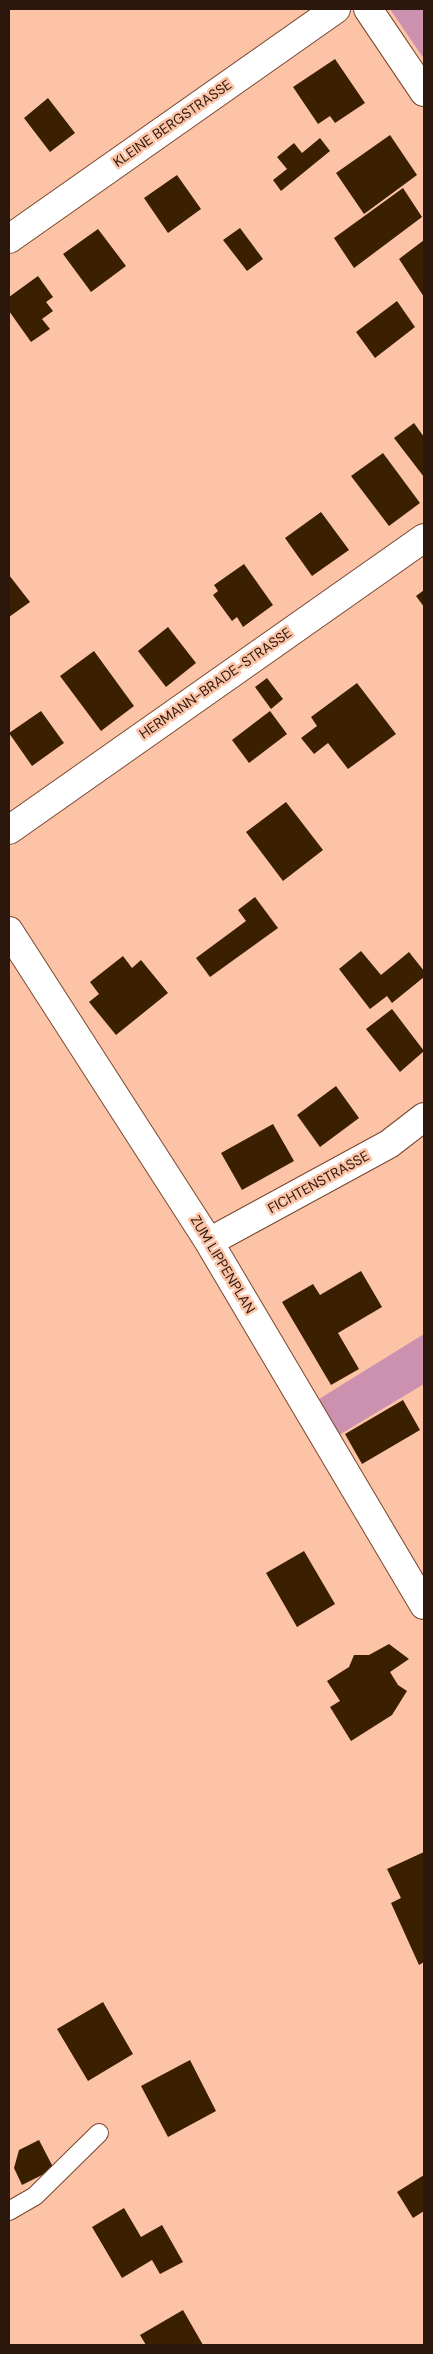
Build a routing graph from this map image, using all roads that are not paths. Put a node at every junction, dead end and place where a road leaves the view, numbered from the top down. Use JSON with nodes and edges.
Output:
{"nodes":[{"id":1,"x":336,"y":9,"type":"edge"},
{"id":2,"x":368,"y":9,"type":"edge"},
{"id":3,"x":424,"y":92,"type":"edge"},
{"id":4,"x":9,"y":239,"type":"edge"},
{"id":5,"x":424,"y":538,"type":"edge"},
{"id":6,"x":9,"y":830,"type":"edge"},
{"id":7,"x":9,"y":931,"type":"edge"},
{"id":8,"x":424,"y":1117,"type":"edge"},
{"id":9,"x":209,"y":1242,"type":"junction"},
{"id":10,"x":424,"y":1605,"type":"edge"},
{"id":11,"x":99,"y":2133,"type":"dead end"},
{"id":12,"x":9,"y":2211,"type":"edge"}],
"edges":[{"from":1,"to":4,"type":"street","name":"KLEINE BERGSTRASSE"},
{"from":2,"to":3,"type":"street"},
{"from":5,"to":6,"type":"street","name":"HERMANN-BRADE-STRASSE"},
{"from":7,"to":9,"type":"street","name":"ZUM LIPPENPLAN"},
{"from":8,"to":9,"type":"street","name":"FICHTENSTRASSE"},
{"from":9,"to":10,"type":"street","name":"ZUM LIPPENPLAN"},
{"from":11,"to":12,"type":"lane"}]}
